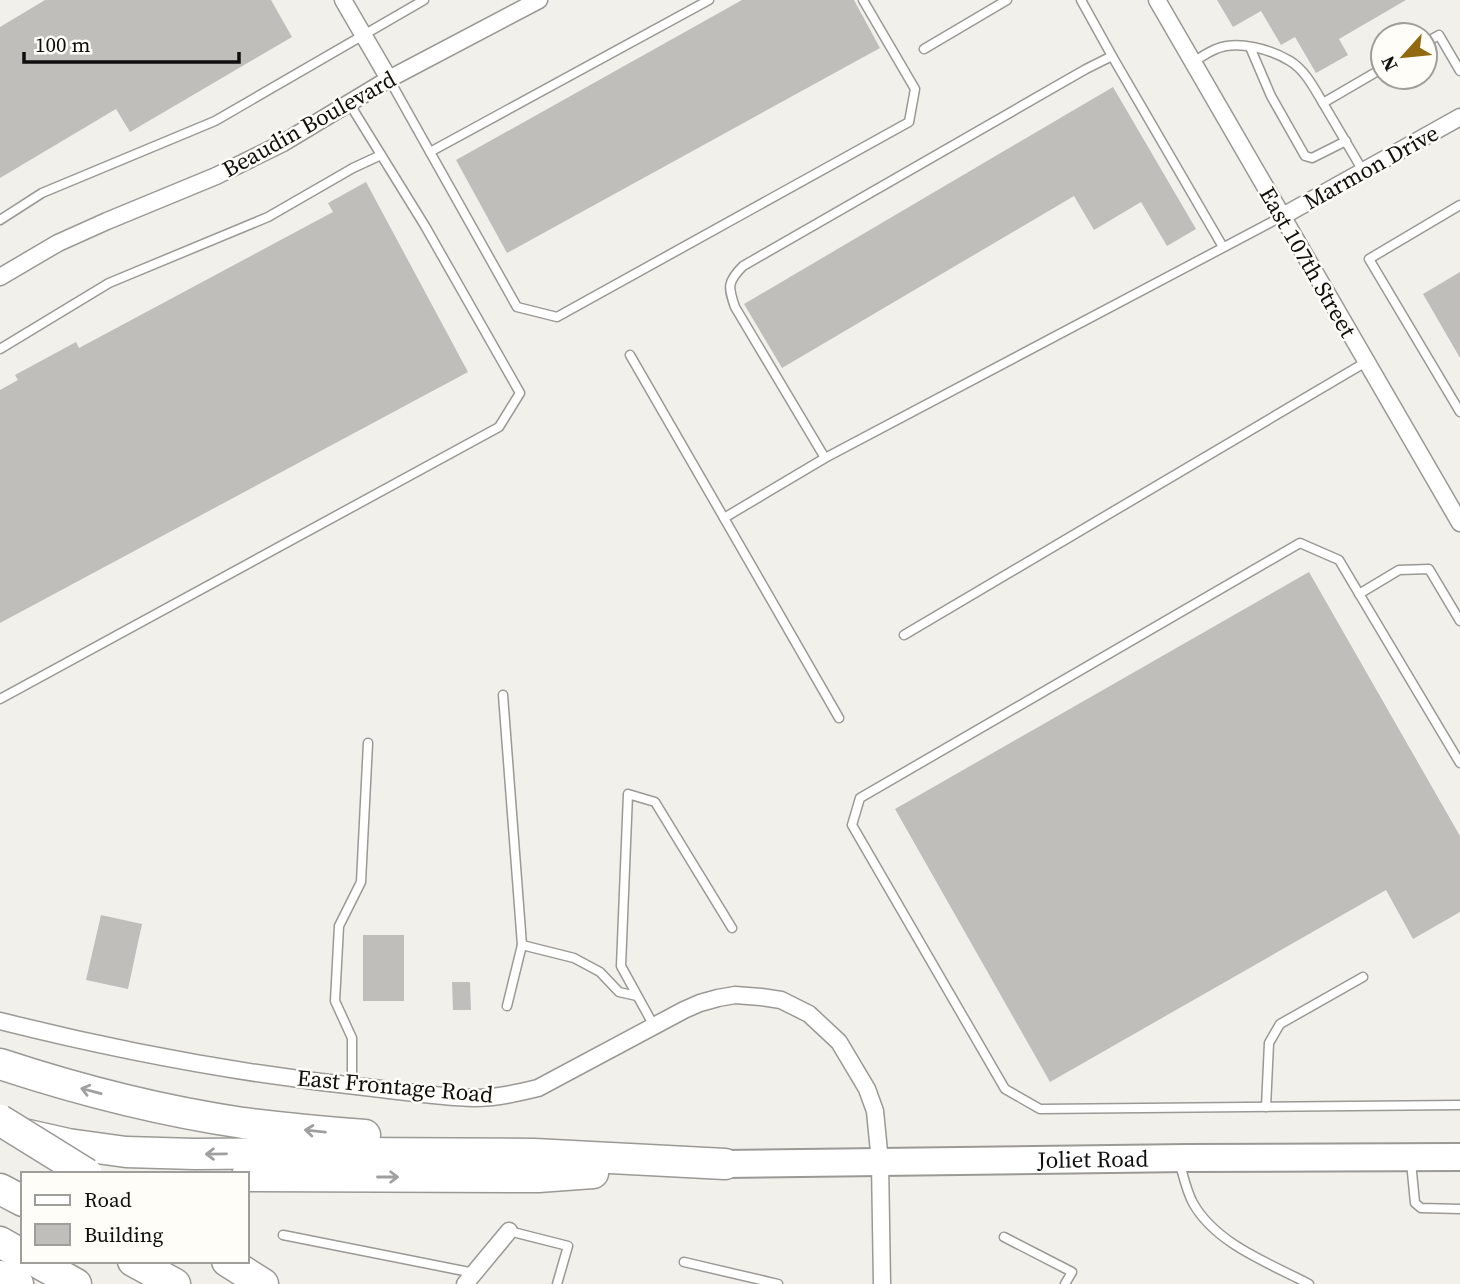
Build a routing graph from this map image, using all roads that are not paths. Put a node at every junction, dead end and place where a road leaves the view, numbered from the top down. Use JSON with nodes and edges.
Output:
{"nodes":[{"id":1,"x":343,"y":0,"type":"edge"},
{"id":2,"x":424,"y":0,"type":"edge"},
{"id":3,"x":539,"y":0,"type":"edge"},
{"id":4,"x":709,"y":0,"type":"edge"},
{"id":5,"x":863,"y":0,"type":"edge"},
{"id":6,"x":1007,"y":0,"type":"edge"},
{"id":7,"x":1081,"y":0,"type":"edge"},
{"id":8,"x":1157,"y":0,"type":"edge"},
{"id":9,"x":363,"y":35,"type":"junction"},
{"id":10,"x":1439,"y":35,"type":"edge"},
{"id":11,"x":1250,"y":47,"type":"junction"},
{"id":12,"x":924,"y":49,"type":"dead end"},
{"id":13,"x":1112,"y":56,"type":"junction"},
{"id":14,"x":1193,"y":62,"type":"junction"},
{"id":15,"x":1460,"y":71,"type":"edge"},
{"id":16,"x":1369,"y":76,"type":"edge"},
{"id":17,"x":389,"y":79,"type":"junction"},
{"id":18,"x":349,"y":103,"type":"junction"},
{"id":19,"x":1323,"y":103,"type":"junction"},
{"id":20,"x":1458,"y":123,"type":"edge"},
{"id":21,"x":1346,"y":141,"type":"junction"},
{"id":22,"x":430,"y":152,"type":"junction"},
{"id":23,"x":381,"y":155,"type":"junction"},
{"id":24,"x":1363,"y":171,"type":"junction"},
{"id":25,"x":1460,"y":205,"type":"edge"},
{"id":26,"x":1281,"y":217,"type":"junction"},
{"id":27,"x":0,"y":220,"type":"edge"},
{"id":28,"x":1223,"y":247,"type":"junction"},
{"id":29,"x":0,"y":277,"type":"edge"},
{"id":30,"x":0,"y":349,"type":"edge"},
{"id":31,"x":630,"y":355,"type":"dead end"},
{"id":32,"x":1366,"y":362,"type":"junction"},
{"id":33,"x":1460,"y":412,"type":"edge"},
{"id":34,"x":825,"y":458,"type":"junction"},
{"id":35,"x":724,"y":518,"type":"junction"},
{"id":36,"x":1460,"y":523,"type":"edge"},
{"id":37,"x":1359,"y":594,"type":"junction"},
{"id":38,"x":1460,"y":621,"type":"edge"},
{"id":39,"x":904,"y":635,"type":"dead end"},
{"id":40,"x":503,"y":695,"type":"dead end"},
{"id":41,"x":0,"y":699,"type":"edge"},
{"id":42,"x":839,"y":718,"type":"dead end"},
{"id":43,"x":368,"y":743,"type":"dead end"},
{"id":44,"x":1460,"y":763,"type":"edge"},
{"id":45,"x":732,"y":928,"type":"dead end"},
{"id":46,"x":522,"y":945,"type":"junction"},
{"id":47,"x":1363,"y":977,"type":"dead end"},
{"id":48,"x":637,"y":996,"type":"junction"},
{"id":49,"x":507,"y":1006,"type":"dead end"},
{"id":50,"x":0,"y":1021,"type":"edge"},
{"id":51,"x":654,"y":1026,"type":"junction"},
{"id":52,"x":0,"y":1063,"type":"edge"},
{"id":53,"x":352,"y":1086,"type":"junction"},
{"id":54,"x":1460,"y":1105,"type":"edge"},
{"id":55,"x":1266,"y":1107,"type":"junction"},
{"id":56,"x":0,"y":1120,"type":"edge"},
{"id":57,"x":0,"y":1129,"type":"edge"},
{"id":58,"x":1411,"y":1157,"type":"junction"},
{"id":59,"x":1460,"y":1157,"type":"edge"},
{"id":60,"x":1178,"y":1158,"type":"junction"},
{"id":61,"x":651,"y":1160,"type":"junction"},
{"id":62,"x":880,"y":1162,"type":"junction"},
{"id":63,"x":725,"y":1164,"type":"junction"},
{"id":64,"x":84,"y":1172,"type":"edge"},
{"id":65,"x":248,"y":1176,"type":"edge"},
{"id":66,"x":0,"y":1178,"type":"edge"},
{"id":67,"x":21,"y":1178,"type":"edge"},
{"id":68,"x":0,"y":1189,"type":"edge"},
{"id":69,"x":21,"y":1200,"type":"edge"},
{"id":70,"x":1460,"y":1209,"type":"edge"},
{"id":71,"x":509,"y":1231,"type":"joint"},
{"id":72,"x":283,"y":1235,"type":"dead end"},
{"id":73,"x":1004,"y":1237,"type":"dead end"},
{"id":74,"x":0,"y":1242,"type":"edge"},
{"id":75,"x":21,"y":1254,"type":"edge"},
{"id":76,"x":684,"y":1262,"type":"dead end"},
{"id":77,"x":39,"y":1263,"type":"edge"},
{"id":78,"x":137,"y":1263,"type":"edge"},
{"id":79,"x":230,"y":1263,"type":"edge"},
{"id":80,"x":0,"y":1276,"type":"edge"},
{"id":81,"x":469,"y":1279,"type":"edge"},
{"id":82,"x":18,"y":1284,"type":"edge"},
{"id":83,"x":76,"y":1284,"type":"edge"},
{"id":84,"x":174,"y":1284,"type":"edge"},
{"id":85,"x":263,"y":1284,"type":"edge"},
{"id":86,"x":557,"y":1284,"type":"edge"},
{"id":87,"x":778,"y":1284,"type":"edge"},
{"id":88,"x":882,"y":1284,"type":"edge"},
{"id":89,"x":1065,"y":1284,"type":"edge"},
{"id":90,"x":1309,"y":1284,"type":"edge"}],
"edges":[{"from":1,"to":9,"type":"street"},
{"from":2,"to":9,"type":"lane"},
{"from":3,"to":17,"type":"street","name":"Beaudin Boulevard"},
{"from":4,"to":22,"type":"lane"},
{"from":5,"to":22,"type":"lane"},
{"from":6,"to":12,"type":"lane"},
{"from":7,"to":13,"type":"lane"},
{"from":8,"to":14,"type":"street","name":"East 107th Street"},
{"from":9,"to":17,"type":"street"},
{"from":9,"to":27,"type":"lane"},
{"from":10,"to":15,"type":"lane"},
{"from":11,"to":14,"type":"lane"},
{"from":11,"to":19,"type":"lane"},
{"from":11,"to":21,"type":"lane"},
{"from":13,"to":28,"type":"lane"},
{"from":13,"to":34,"type":"lane"},
{"from":14,"to":26,"type":"street","name":"East 107th Street"},
{"from":16,"to":19,"type":"lane"},
{"from":17,"to":18,"type":"street","name":"Beaudin Boulevard"},
{"from":17,"to":22,"type":"lane"},
{"from":18,"to":23,"type":"lane"},
{"from":18,"to":29,"type":"street","name":"Beaudin Boulevard"},
{"from":19,"to":21,"type":"lane"},
{"from":20,"to":24,"type":"street","name":"Marmon Drive"},
{"from":21,"to":24,"type":"lane"},
{"from":23,"to":30,"type":"lane"},
{"from":23,"to":41,"type":"lane"},
{"from":24,"to":26,"type":"street","name":"Marmon Drive"},
{"from":25,"to":33,"type":"lane"},
{"from":26,"to":28,"type":"lane"},
{"from":26,"to":32,"type":"street","name":"East 107th Street"},
{"from":28,"to":34,"type":"lane"},
{"from":31,"to":35,"type":"lane"},
{"from":32,"to":36,"type":"street","name":"East 107th Street"},
{"from":32,"to":39,"type":"lane"},
{"from":34,"to":35,"type":"lane"},
{"from":35,"to":42,"type":"lane"},
{"from":37,"to":38,"type":"lane"},
{"from":37,"to":44,"type":"lane"},
{"from":37,"to":55,"type":"lane"},
{"from":40,"to":46,"type":"lane"},
{"from":43,"to":53,"type":"lane"},
{"from":45,"to":48,"type":"lane"},
{"from":46,"to":48,"type":"lane"},
{"from":46,"to":49,"type":"lane"},
{"from":47,"to":55,"type":"lane"},
{"from":48,"to":51,"type":"lane"},
{"from":50,"to":53,"type":"street","name":"East Frontage Road"},
{"from":51,"to":53,"type":"street","name":"East Frontage Road"},
{"from":51,"to":62,"type":"street","name":"East Frontage Road"},
{"from":61,"to":52,"type":"highway","one_way":true},
{"from":54,"to":55,"type":"lane"},
{"from":56,"to":64,"type":"highway","bridge":true},
{"from":61,"to":57,"type":"highway","one_way":true},
{"from":58,"to":59,"type":"main road","name":"Joliet Road"},
{"from":58,"to":60,"type":"main road","name":"Joliet Road"},
{"from":58,"to":70,"type":"lane"},
{"from":60,"to":62,"type":"main road","name":"Joliet Road"},
{"from":60,"to":90,"type":"lane"},
{"from":61,"to":63,"type":"highway"},
{"from":62,"to":63,"type":"main road","name":"Joliet Road"},
{"from":62,"to":88,"type":"street","name":"East Frontage Road"},
{"from":65,"to":63,"type":"highway","one_way":true},
{"from":66,"to":67,"type":"highway"},
{"from":68,"to":69,"type":"highway"},
{"from":71,"to":81,"type":"street"},
{"from":71,"to":86,"type":"lane"},
{"from":72,"to":81,"type":"lane"},
{"from":73,"to":89,"type":"lane"},
{"from":74,"to":75,"type":"highway"},
{"from":76,"to":87,"type":"lane"},
{"from":77,"to":83,"type":"highway"},
{"from":78,"to":84,"type":"highway"},
{"from":79,"to":85,"type":"highway"},
{"from":80,"to":82,"type":"highway"}]}
